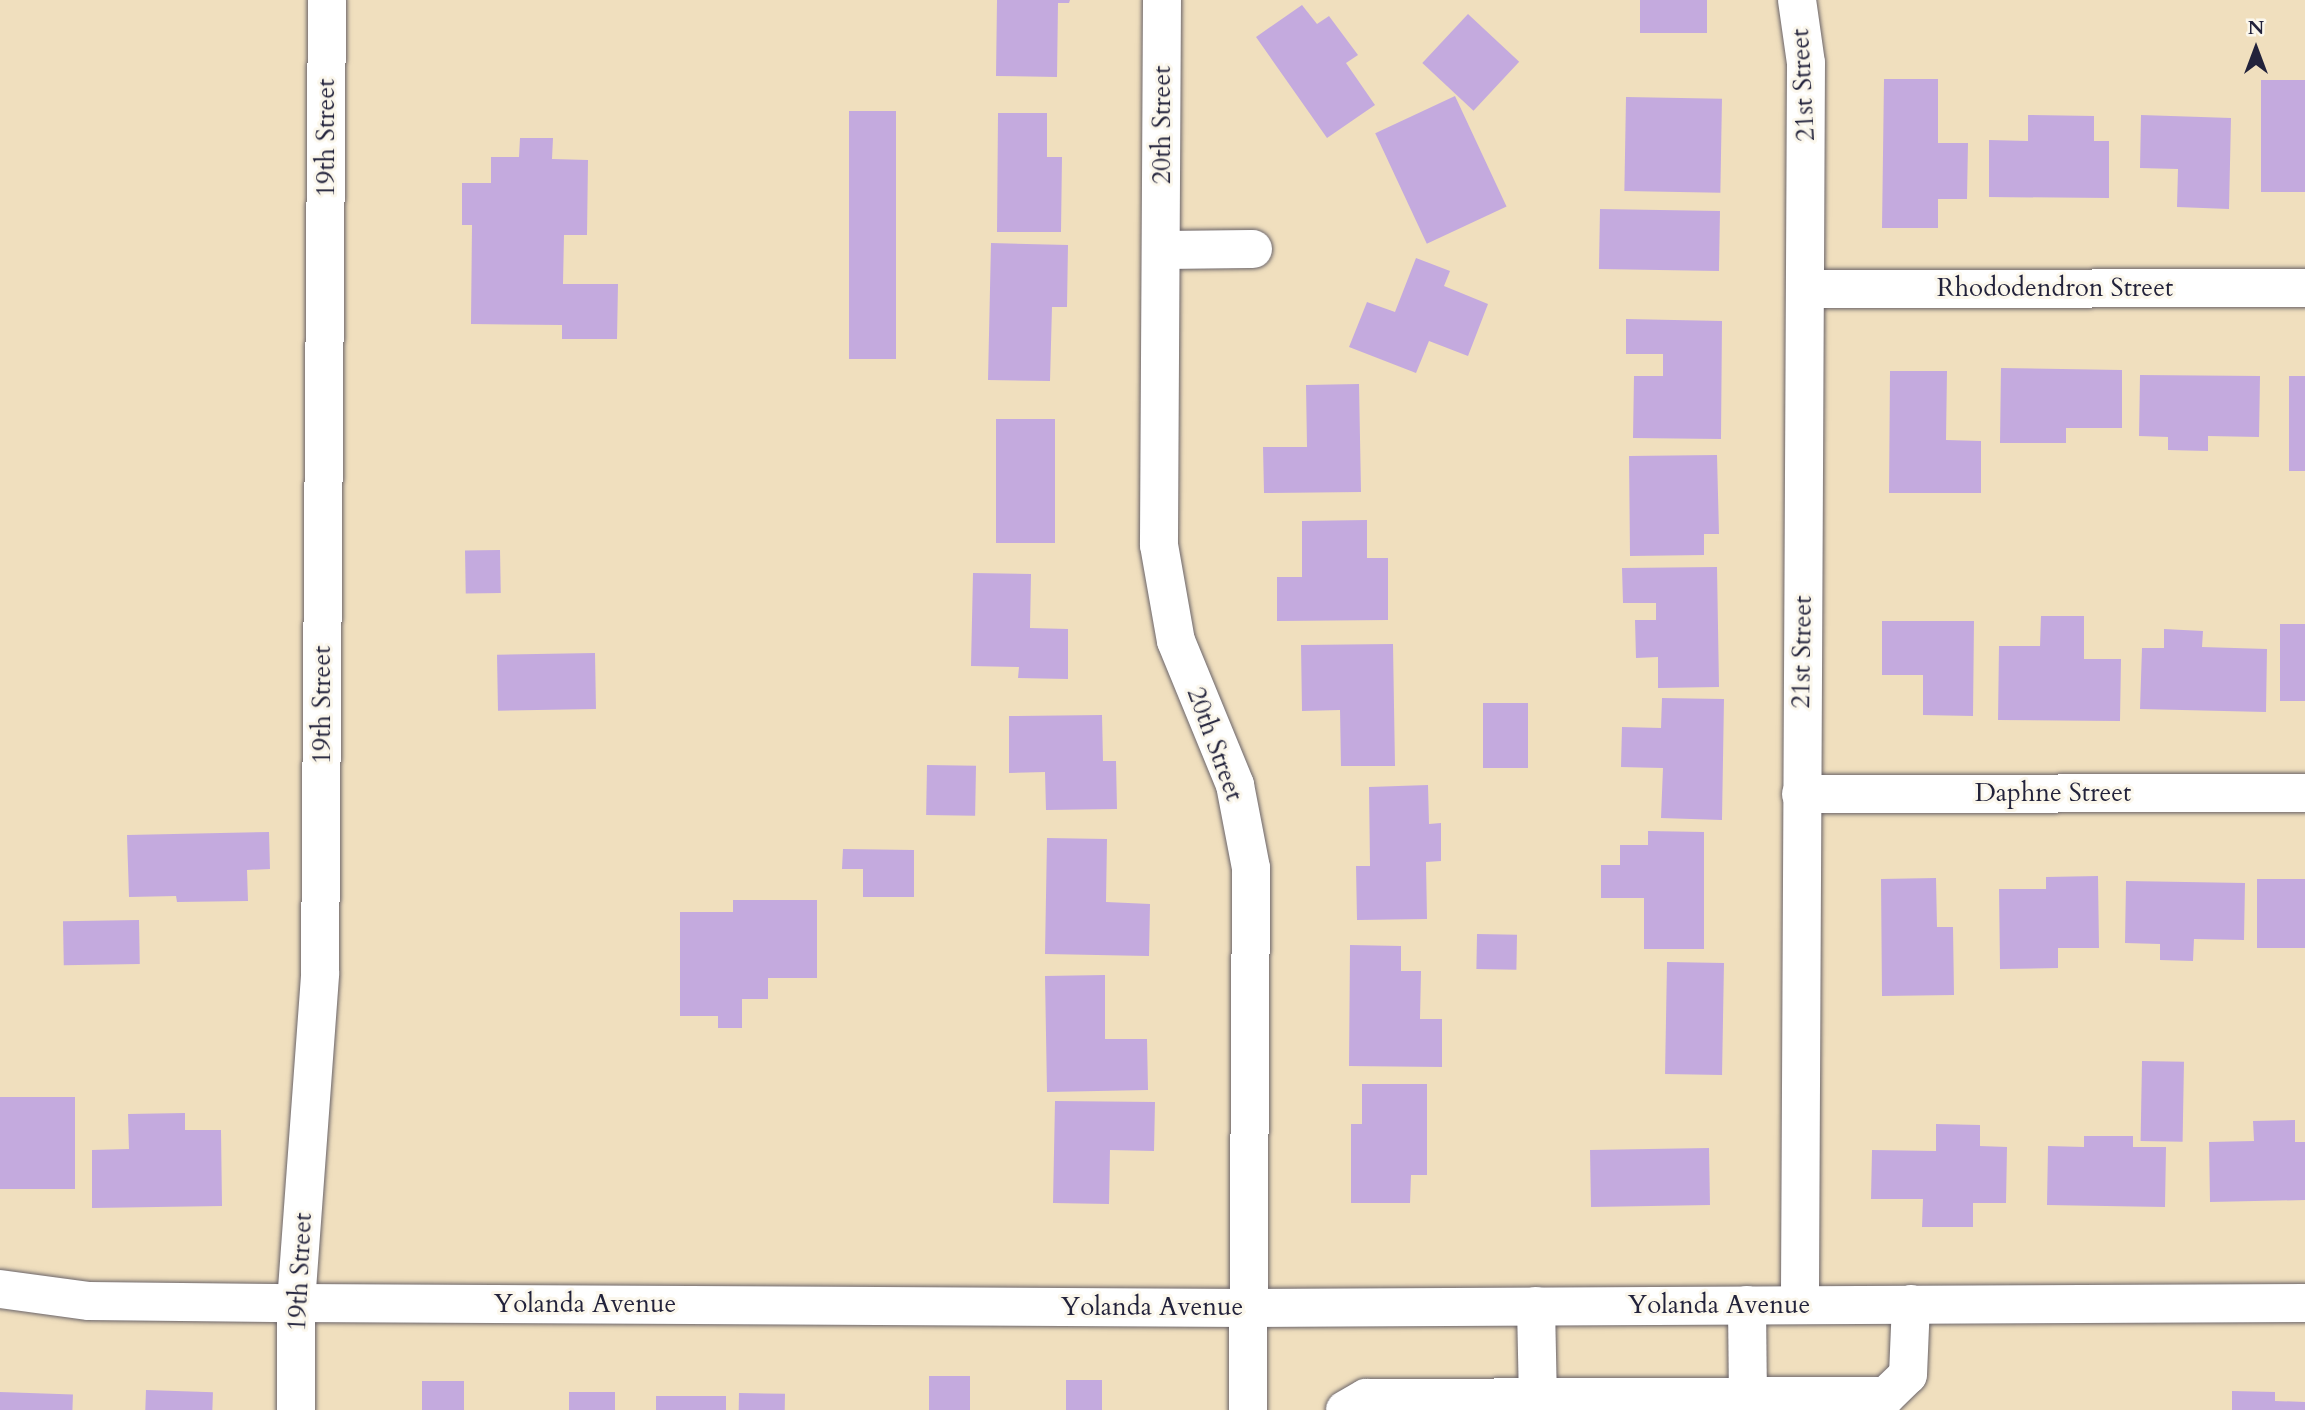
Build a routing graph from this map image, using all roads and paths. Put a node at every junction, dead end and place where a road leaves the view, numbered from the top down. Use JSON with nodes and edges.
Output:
{"nodes":[{"id":1,"x":327,"y":0,"type":"edge"},
{"id":2,"x":1163,"y":0,"type":"edge"},
{"id":3,"x":1797,"y":0,"type":"edge"},
{"id":4,"x":1254,"y":249,"type":"dead end"},
{"id":5,"x":1162,"y":250,"type":"junction"},
{"id":6,"x":2305,"y":288,"type":"edge"},
{"id":7,"x":1805,"y":289,"type":"junction"},
{"id":8,"x":2305,"y":793,"type":"edge"},
{"id":9,"x":1801,"y":794,"type":"junction"},
{"id":10,"x":0,"y":1289,"type":"edge"},
{"id":11,"x":296,"y":1303,"type":"junction"},
{"id":12,"x":2305,"y":1303,"type":"edge"},
{"id":13,"x":1800,"y":1304,"type":"junction"},
{"id":14,"x":1911,"y":1304,"type":"junction"},
{"id":15,"x":1747,"y":1305,"type":"junction"},
{"id":16,"x":1536,"y":1306,"type":"junction"},
{"id":17,"x":1248,"y":1308,"type":"junction"},
{"id":18,"x":1748,"y":1396,"type":"junction"},
{"id":19,"x":1538,"y":1399,"type":"junction"},
{"id":20,"x":296,"y":1410,"type":"edge"},
{"id":21,"x":1248,"y":1410,"type":"edge"},
{"id":22,"x":1345,"y":1410,"type":"edge"}],
"edges":[{"from":1,"to":11,"type":"street","name":"19th Street"},
{"from":2,"to":5,"type":"street","name":"20th Street"},
{"from":3,"to":7,"type":"street","name":"21st Street"},
{"from":4,"to":5,"type":"street"},
{"from":5,"to":17,"type":"street","name":"20th Street"},
{"from":6,"to":7,"type":"street","name":"Rhododendron Street"},
{"from":7,"to":9,"type":"street","name":"21st Street"},
{"from":8,"to":9,"type":"street","name":"Daphne Street"},
{"from":9,"to":13,"type":"street","name":"21st Street"},
{"from":10,"to":11,"type":"street","name":"Yolanda Avenue"},
{"from":11,"to":17,"type":"street","name":"Yolanda Avenue"},
{"from":11,"to":20,"type":"street","name":"19th Street"},
{"from":12,"to":14,"type":"street","name":"Yolanda Avenue"},
{"from":13,"to":14,"type":"street","name":"Yolanda Avenue"},
{"from":13,"to":15,"type":"street","name":"Yolanda Avenue"},
{"from":14,"to":18,"type":"street"},
{"from":15,"to":16,"type":"street","name":"Yolanda Avenue"},
{"from":15,"to":18,"type":"street"},
{"from":16,"to":17,"type":"street","name":"Yolanda Avenue"},
{"from":16,"to":19,"type":"street"},
{"from":17,"to":21,"type":"street","name":"20th Street"},
{"from":18,"to":19,"type":"street"},
{"from":19,"to":22,"type":"street"}]}
